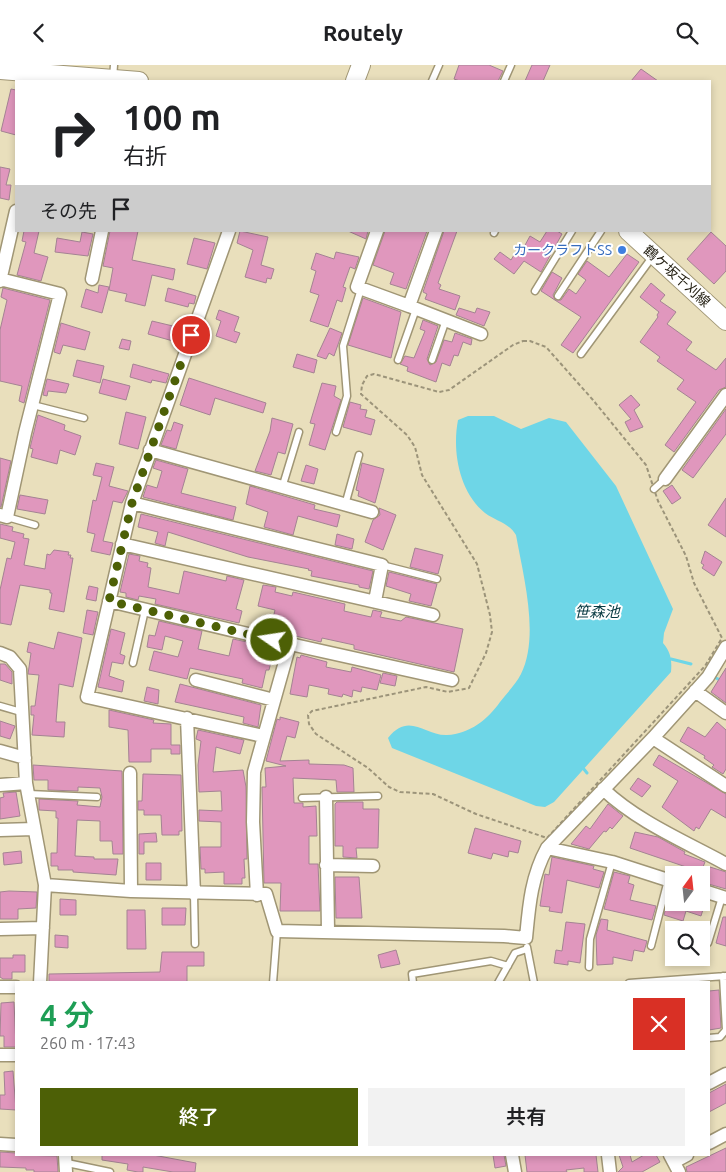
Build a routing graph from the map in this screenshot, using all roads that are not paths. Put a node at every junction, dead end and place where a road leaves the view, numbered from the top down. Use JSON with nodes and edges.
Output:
{"nodes":[{"id":1,"x":361,"y":65,"type":"edge"},
{"id":2,"x":439,"y":65,"type":"edge"},
{"id":3,"x":509,"y":66,"type":"edge"},
{"id":4,"x":0,"y":70,"type":"edge"},
{"id":5,"x":114,"y":72,"type":"edge"},
{"id":6,"x":52,"y":74,"type":"edge"},
{"id":7,"x":133,"y":80,"type":"edge"},
{"id":8,"x":355,"y":80,"type":"edge"},
{"id":9,"x":432,"y":80,"type":"edge"},
{"id":10,"x":504,"y":80,"type":"edge"},
{"id":11,"x":15,"y":215,"type":"edge"},
{"id":12,"x":102,"y":232,"type":"edge"},
{"id":13,"x":228,"y":232,"type":"edge"},
{"id":14,"x":377,"y":232,"type":"edge"},
{"id":15,"x":436,"y":232,"type":"edge"},
{"id":16,"x":571,"y":232,"type":"edge"},
{"id":17,"x":599,"y":232,"type":"edge"},
{"id":18,"x":629,"y":232,"type":"edge"},
{"id":19,"x":654,"y":255,"type":"junction"},
{"id":20,"x":92,"y":279,"type":"dead end"},
{"id":21,"x":0,"y":280,"type":"edge"},
{"id":22,"x":361,"y":289,"type":"junction"},
{"id":23,"x":535,"y":291,"type":"dead end"},
{"id":24,"x":558,"y":296,"type":"dead end"},
{"id":25,"x":412,"y":308,"type":"junction"},
{"id":26,"x":446,"y":320,"type":"junction"},
{"id":27,"x":726,"y":321,"type":"edge"},
{"id":28,"x":481,"y":333,"type":"dead end"},
{"id":29,"x":581,"y":353,"type":"dead end"},
{"id":30,"x":398,"y":360,"type":"dead end"},
{"id":31,"x":432,"y":360,"type":"dead end"},
{"id":32,"x":726,"y":395,"type":"edge"},
{"id":33,"x":32,"y":405,"type":"junction"},
{"id":34,"x":84,"y":418,"type":"dead end"},
{"id":35,"x":299,"y":432,"type":"dead end"},
{"id":36,"x":336,"y":432,"type":"dead end"},
{"id":37,"x":150,"y":450,"type":"junction"},
{"id":38,"x":359,"y":455,"type":"dead end"},
{"id":39,"x":665,"y":479,"type":"joint"},
{"id":40,"x":282,"y":488,"type":"junction"},
{"id":41,"x":654,"y":489,"type":"road end"},
{"id":42,"x":132,"y":503,"type":"junction"},
{"id":43,"x":346,"y":505,"type":"junction"},
{"id":44,"x":372,"y":512,"type":"dead end"},
{"id":45,"x":4,"y":516,"type":"edge"},
{"id":46,"x":35,"y":525,"type":"dead end"},
{"id":47,"x":122,"y":544,"type":"junction"},
{"id":48,"x":382,"y":565,"type":"junction"},
{"id":49,"x":437,"y":579,"type":"dead end"},
{"id":50,"x":109,"y":601,"type":"junction"},
{"id":51,"x":375,"y":601,"type":"junction"},
{"id":52,"x":145,"y":610,"type":"junction"},
{"id":53,"x":433,"y":615,"type":"dead end"},
{"id":54,"x":290,"y":644,"type":"junction"},
{"id":55,"x":726,"y":647,"type":"edge"},
{"id":56,"x":0,"y":653,"type":"edge"},
{"id":57,"x":133,"y":663,"type":"dead end"},
{"id":58,"x":196,"y":680,"type":"dead end"},
{"id":59,"x":452,"y":680,"type":"dead end"},
{"id":60,"x":695,"y":691,"type":"junction"},
{"id":61,"x":274,"y":700,"type":"junction"},
{"id":62,"x":0,"y":706,"type":"edge"},
{"id":63,"x":21,"y":711,"type":"junction"},
{"id":64,"x":726,"y":713,"type":"edge"},
{"id":65,"x":187,"y":718,"type":"junction"},
{"id":66,"x":263,"y":736,"type":"junction"},
{"id":67,"x":653,"y":738,"type":"junction"},
{"id":68,"x":0,"y":751,"type":"edge"},
{"id":69,"x":25,"y":758,"type":"junction"},
{"id":70,"x":130,"y":773,"type":"dead end"},
{"id":71,"x":0,"y":785,"type":"edge"},
{"id":72,"x":726,"y":786,"type":"edge"},
{"id":73,"x":28,"y":788,"type":"junction"},
{"id":74,"x":603,"y":789,"type":"junction"},
{"id":75,"x":378,"y":796,"type":"dead end"},
{"id":76,"x":97,"y":797,"type":"dead end"},
{"id":77,"x":326,"y":797,"type":"junction"},
{"id":78,"x":302,"y":798,"type":"dead end"},
{"id":79,"x":34,"y":829,"type":"junction"},
{"id":80,"x":0,"y":830,"type":"edge"},
{"id":81,"x":547,"y":848,"type":"junction"},
{"id":82,"x":612,"y":862,"type":"junction"},
{"id":83,"x":726,"y":864,"type":"edge"},
{"id":84,"x":326,"y":865,"type":"junction"},
{"id":85,"x":373,"y":866,"type":"dead end"},
{"id":86,"x":665,"y":879,"type":"edge"},
{"id":87,"x":44,"y":885,"type":"junction"},
{"id":88,"x":130,"y":891,"type":"junction"},
{"id":89,"x":710,"y":893,"type":"edge"},
{"id":90,"x":194,"y":894,"type":"junction"},
{"id":91,"x":257,"y":895,"type":"junction"},
{"id":92,"x":724,"y":897,"type":"edge"},
{"id":93,"x":665,"y":900,"type":"edge"},
{"id":94,"x":43,"y":928,"type":"junction"},
{"id":95,"x":0,"y":929,"type":"edge"},
{"id":96,"x":277,"y":931,"type":"junction"},
{"id":97,"x":328,"y":931,"type":"junction"},
{"id":98,"x":710,"y":937,"type":"edge"},
{"id":99,"x":526,"y":944,"type":"junction"},
{"id":100,"x":195,"y":945,"type":"dead end"},
{"id":101,"x":651,"y":946,"type":"dead end"},
{"id":102,"x":508,"y":966,"type":"junction"},
{"id":103,"x":589,"y":967,"type":"dead end"},
{"id":104,"x":725,"y":976,"type":"edge"},
{"id":105,"x":40,"y":981,"type":"edge"},
{"id":106,"x":273,"y":981,"type":"edge"},
{"id":107,"x":413,"y":981,"type":"edge"},
{"id":108,"x":499,"y":981,"type":"edge"},
{"id":109,"x":534,"y":981,"type":"edge"},
{"id":110,"x":656,"y":981,"type":"edge"},
{"id":111,"x":0,"y":987,"type":"edge"},
{"id":112,"x":15,"y":987,"type":"edge"},
{"id":113,"x":726,"y":1030,"type":"edge"},
{"id":114,"x":710,"y":1038,"type":"edge"},
{"id":115,"x":0,"y":1055,"type":"edge"},
{"id":116,"x":15,"y":1055,"type":"edge"},
{"id":117,"x":726,"y":1074,"type":"edge"},
{"id":118,"x":710,"y":1082,"type":"edge"},
{"id":119,"x":726,"y":1134,"type":"edge"},
{"id":120,"x":710,"y":1142,"type":"edge"},
{"id":121,"x":0,"y":1144,"type":"edge"},
{"id":122,"x":15,"y":1145,"type":"edge"},
{"id":123,"x":512,"y":1156,"type":"edge"},
{"id":124,"x":608,"y":1156,"type":"edge"},
{"id":125,"x":685,"y":1156,"type":"edge"},
{"id":126,"x":66,"y":1163,"type":"edge"},
{"id":127,"x":674,"y":1163,"type":"edge"},
{"id":128,"x":110,"y":1172,"type":"edge"},
{"id":129,"x":515,"y":1172,"type":"edge"},
{"id":130,"x":610,"y":1172,"type":"edge"}],
"edges":[{"from":1,"to":8,"type":"main road"},
{"from":2,"to":9,"type":"lane"},
{"from":3,"to":10,"type":"lane"},
{"from":4,"to":6,"type":"main road"},
{"from":5,"to":6,"type":"main road"},
{"from":5,"to":7,"type":"main road"},
{"from":11,"to":21,"type":"street"},
{"from":12,"to":20,"type":"street"},
{"from":13,"to":37,"type":"street"},
{"from":14,"to":22,"type":"street"},
{"from":15,"to":25,"type":"street"},
{"from":16,"to":23,"type":"lane"},
{"from":17,"to":24,"type":"lane"},
{"from":18,"to":19,"type":"main road","name":"鶴ケ坂千刈線"},
{"from":19,"to":27,"type":"main road","name":"鶴ケ坂千刈線"},
{"from":19,"to":29,"type":"lane"},
{"from":21,"to":33,"type":"street"},
{"from":22,"to":25,"type":"street"},
{"from":22,"to":36,"type":"lane"},
{"from":25,"to":26,"type":"street"},
{"from":25,"to":30,"type":"lane"},
{"from":26,"to":28,"type":"street"},
{"from":26,"to":31,"type":"lane"},
{"from":32,"to":39,"type":"street"},
{"from":33,"to":34,"type":"lane"},
{"from":33,"to":45,"type":"street"},
{"from":35,"to":40,"type":"lane"},
{"from":37,"to":40,"type":"street"},
{"from":37,"to":42,"type":"street"},
{"from":38,"to":43,"type":"lane"},
{"from":39,"to":41,"type":"lane"},
{"from":40,"to":43,"type":"street"},
{"from":42,"to":47,"type":"street"},
{"from":42,"to":48,"type":"street"},
{"from":43,"to":44,"type":"street"},
{"from":45,"to":46,"type":"lane"},
{"from":47,"to":50,"type":"street"},
{"from":47,"to":51,"type":"street"},
{"from":48,"to":49,"type":"lane"},
{"from":48,"to":51,"type":"street"},
{"from":50,"to":52,"type":"street"},
{"from":50,"to":65,"type":"street"},
{"from":51,"to":53,"type":"street"},
{"from":52,"to":54,"type":"street"},
{"from":52,"to":57,"type":"lane"},
{"from":54,"to":59,"type":"street"},
{"from":54,"to":61,"type":"street"},
{"from":55,"to":60,"type":"street"},
{"from":56,"to":63,"type":"street"},
{"from":58,"to":61,"type":"street"},
{"from":60,"to":64,"type":"street"},
{"from":60,"to":67,"type":"street"},
{"from":61,"to":66,"type":"street"},
{"from":62,"to":63,"type":"lane"},
{"from":63,"to":69,"type":"street"},
{"from":65,"to":66,"type":"street"},
{"from":65,"to":90,"type":"street"},
{"from":66,"to":91,"type":"street"},
{"from":67,"to":72,"type":"street"},
{"from":67,"to":74,"type":"street"},
{"from":68,"to":69,"type":"street"},
{"from":69,"to":73,"type":"street"},
{"from":70,"to":88,"type":"street"},
{"from":71,"to":73,"type":"street"},
{"from":73,"to":76,"type":"lane"},
{"from":73,"to":79,"type":"street"},
{"from":74,"to":81,"type":"street"},
{"from":74,"to":83,"type":"street"},
{"from":75,"to":77,"type":"lane"},
{"from":77,"to":78,"type":"lane"},
{"from":77,"to":84,"type":"street"},
{"from":79,"to":80,"type":"street"},
{"from":79,"to":87,"type":"street"},
{"from":81,"to":82,"type":"street"},
{"from":81,"to":99,"type":"street"},
{"from":82,"to":86,"type":"street"},
{"from":82,"to":103,"type":"lane"},
{"from":84,"to":85,"type":"street"},
{"from":84,"to":97,"type":"street"},
{"from":87,"to":88,"type":"street"},
{"from":87,"to":94,"type":"street"},
{"from":88,"to":90,"type":"street"},
{"from":89,"to":92,"type":"street"},
{"from":90,"to":91,"type":"street"},
{"from":90,"to":100,"type":"lane"},
{"from":91,"to":96,"type":"street"},
{"from":92,"to":98,"type":"lane"},
{"from":93,"to":101,"type":"lane"},
{"from":94,"to":95,"type":"street"},
{"from":94,"to":105,"type":"street"},
{"from":96,"to":97,"type":"street"},
{"from":96,"to":106,"type":"lane"},
{"from":97,"to":99,"type":"street"},
{"from":99,"to":102,"type":"lane"},
{"from":99,"to":109,"type":"lane"},
{"from":102,"to":107,"type":"lane"},
{"from":102,"to":108,"type":"lane"},
{"from":104,"to":110,"type":"lane"},
{"from":104,"to":113,"type":"lane"},
{"from":111,"to":112,"type":"street"},
{"from":113,"to":114,"type":"lane"},
{"from":115,"to":116,"type":"street"},
{"from":117,"to":118,"type":"street"},
{"from":119,"to":120,"type":"street"},
{"from":121,"to":122,"type":"street"},
{"from":123,"to":129,"type":"street"},
{"from":124,"to":130,"type":"street"},
{"from":125,"to":127,"type":"street"},
{"from":126,"to":128,"type":"lane"}]}
